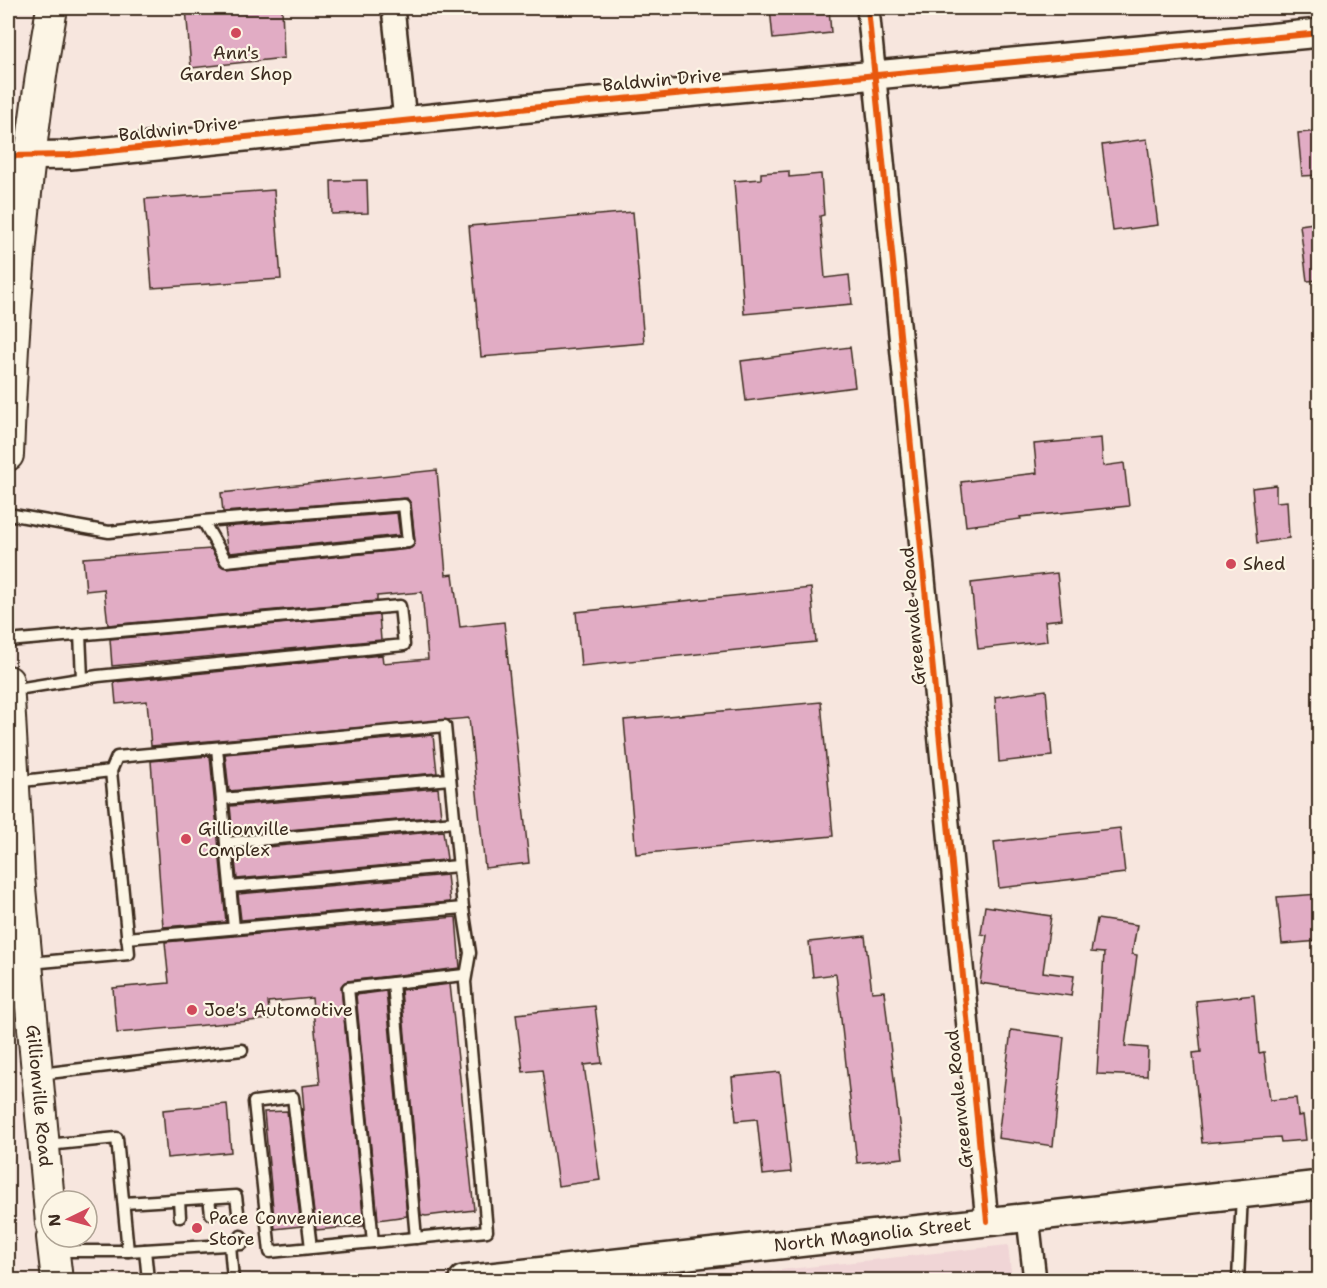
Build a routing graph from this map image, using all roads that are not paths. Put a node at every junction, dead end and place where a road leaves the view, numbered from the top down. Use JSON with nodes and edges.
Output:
{"nodes":[{"id":1,"x":52,"y":8,"type":"edge"},
{"id":2,"x":393,"y":8,"type":"edge"},
{"id":3,"x":868,"y":8,"type":"edge"},
{"id":4,"x":1320,"y":33,"type":"edge"},
{"id":5,"x":876,"y":75,"type":"junction"},
{"id":6,"x":405,"y":120,"type":"junction"},
{"id":7,"x":19,"y":156,"type":"edge"},
{"id":8,"x":8,"y":455,"type":"edge"},
{"id":9,"x":8,"y":514,"type":"edge"},
{"id":10,"x":203,"y":521,"type":"junction"},
{"id":11,"x":80,"y":634,"type":"junction"},
{"id":12,"x":8,"y":641,"type":"edge"},
{"id":13,"x":82,"y":678,"type":"junction"},
{"id":14,"x":8,"y":681,"type":"edge"},
{"id":15,"x":8,"y":690,"type":"edge"},
{"id":16,"x":217,"y":748,"type":"junction"},
{"id":17,"x":111,"y":771,"type":"junction"},
{"id":18,"x":450,"y":779,"type":"junction"},
{"id":19,"x":14,"y":782,"type":"junction"},
{"id":20,"x":222,"y":799,"type":"junction"},
{"id":21,"x":454,"y":822,"type":"junction"},
{"id":22,"x":226,"y":843,"type":"junction"},
{"id":23,"x":458,"y":866,"type":"junction"},
{"id":24,"x":230,"y":887,"type":"junction"},
{"id":25,"x":463,"y":908,"type":"junction"},
{"id":26,"x":234,"y":928,"type":"junction"},
{"id":27,"x":15,"y":933,"type":"edge"},
{"id":28,"x":127,"y":938,"type":"junction"},
{"id":29,"x":27,"y":963,"type":"junction"},
{"id":30,"x":464,"y":975,"type":"junction"},
{"id":31,"x":393,"y":983,"type":"junction"},
{"id":32,"x":242,"y":1050,"type":"dead end"},
{"id":33,"x":37,"y":1074,"type":"junction"},
{"id":34,"x":44,"y":1145,"type":"junction"},
{"id":35,"x":1320,"y":1185,"type":"edge"},
{"id":36,"x":48,"y":1189,"type":"edge"},
{"id":37,"x":1242,"y":1194,"type":"junction"},
{"id":38,"x":209,"y":1198,"type":"junction"},
{"id":39,"x":179,"y":1200,"type":"junction"},
{"id":40,"x":124,"y":1203,"type":"junction"},
{"id":41,"x":238,"y":1212,"type":"dead end"},
{"id":42,"x":211,"y":1214,"type":"dead end"},
{"id":43,"x":180,"y":1217,"type":"dead end"},
{"id":44,"x":1028,"y":1218,"type":"junction"},
{"id":45,"x":987,"y":1221,"type":"junction"},
{"id":46,"x":241,"y":1236,"type":"dead end"},
{"id":47,"x":416,"y":1238,"type":"junction"},
{"id":48,"x":373,"y":1242,"type":"junction"},
{"id":49,"x":230,"y":1245,"type":"junction"},
{"id":50,"x":99,"y":1246,"type":"edge"},
{"id":51,"x":311,"y":1248,"type":"junction"},
{"id":52,"x":53,"y":1249,"type":"edge"},
{"id":53,"x":146,"y":1250,"type":"junction"},
{"id":54,"x":128,"y":1251,"type":"junction"},
{"id":55,"x":57,"y":1281,"type":"edge"},
{"id":56,"x":148,"y":1281,"type":"edge"},
{"id":57,"x":233,"y":1281,"type":"edge"},
{"id":58,"x":463,"y":1281,"type":"edge"},
{"id":59,"x":1035,"y":1281,"type":"edge"},
{"id":60,"x":1238,"y":1281,"type":"edge"}],
"edges":[{"from":1,"to":7,"type":"main road"},
{"from":2,"to":6,"type":"street"},
{"from":3,"to":5,"type":"street","name":"Greenvale Road"},
{"from":4,"to":5,"type":"street","name":"Baldwin Drive"},
{"from":5,"to":6,"type":"street","name":"Baldwin Drive"},
{"from":5,"to":45,"type":"street","name":"Greenvale Road"},
{"from":6,"to":7,"type":"street","name":"Baldwin Drive"},
{"from":7,"to":8,"type":"main road"},
{"from":9,"to":10,"type":"lane"},
{"from":10,"to":10,"type":"lane"},
{"from":11,"to":12,"type":"lane"},
{"from":11,"to":13,"type":"lane"},
{"from":11,"to":13,"type":"lane"},
{"from":13,"to":15,"type":"lane"},
{"from":14,"to":15,"type":"main road","name":"Gillionville Road"},
{"from":15,"to":19,"type":"main road","name":"Gillionville Road"},
{"from":16,"to":17,"type":"lane"},
{"from":16,"to":18,"type":"lane"},
{"from":16,"to":20,"type":"lane"},
{"from":17,"to":19,"type":"lane"},
{"from":17,"to":28,"type":"lane"},
{"from":18,"to":20,"type":"lane"},
{"from":18,"to":21,"type":"lane"},
{"from":19,"to":27,"type":"main road","name":"Gillionville Road"},
{"from":20,"to":22,"type":"lane"},
{"from":21,"to":22,"type":"lane"},
{"from":21,"to":23,"type":"lane"},
{"from":22,"to":24,"type":"lane"},
{"from":23,"to":24,"type":"lane"},
{"from":23,"to":25,"type":"lane"},
{"from":24,"to":26,"type":"lane"},
{"from":25,"to":26,"type":"lane"},
{"from":25,"to":30,"type":"lane"},
{"from":26,"to":28,"type":"lane"},
{"from":27,"to":29,"type":"main road","name":"Gillionville Road"},
{"from":28,"to":29,"type":"lane"},
{"from":29,"to":33,"type":"main road","name":"Gillionville Road"},
{"from":30,"to":31,"type":"lane"},
{"from":30,"to":47,"type":"lane"},
{"from":31,"to":47,"type":"lane"},
{"from":31,"to":48,"type":"lane"},
{"from":32,"to":33,"type":"lane"},
{"from":33,"to":34,"type":"main road","name":"Gillionville Road"},
{"from":34,"to":36,"type":"main road","name":"Gillionville Road"},
{"from":34,"to":40,"type":"lane"},
{"from":35,"to":37,"type":"street","name":"North Magnolia Street"},
{"from":37,"to":44,"type":"street","name":"North Magnolia Street"},
{"from":37,"to":60,"type":"lane"},
{"from":38,"to":39,"type":"lane"},
{"from":38,"to":41,"type":"lane"},
{"from":38,"to":42,"type":"lane"},
{"from":39,"to":40,"type":"lane"},
{"from":39,"to":43,"type":"lane"},
{"from":40,"to":54,"type":"lane"},
{"from":44,"to":45,"type":"street","name":"North Magnolia Street"},
{"from":44,"to":59,"type":"street"},
{"from":45,"to":58,"type":"street","name":"North Magnolia Street"},
{"from":46,"to":49,"type":"lane"},
{"from":47,"to":48,"type":"lane"},
{"from":48,"to":51,"type":"lane"},
{"from":49,"to":53,"type":"lane"},
{"from":49,"to":57,"type":"lane"},
{"from":50,"to":54,"type":"lane"},
{"from":51,"to":51,"type":"lane"},
{"from":52,"to":55,"type":"main road","name":"Gillionville Road"},
{"from":53,"to":54,"type":"lane"},
{"from":53,"to":56,"type":"lane"}]}
